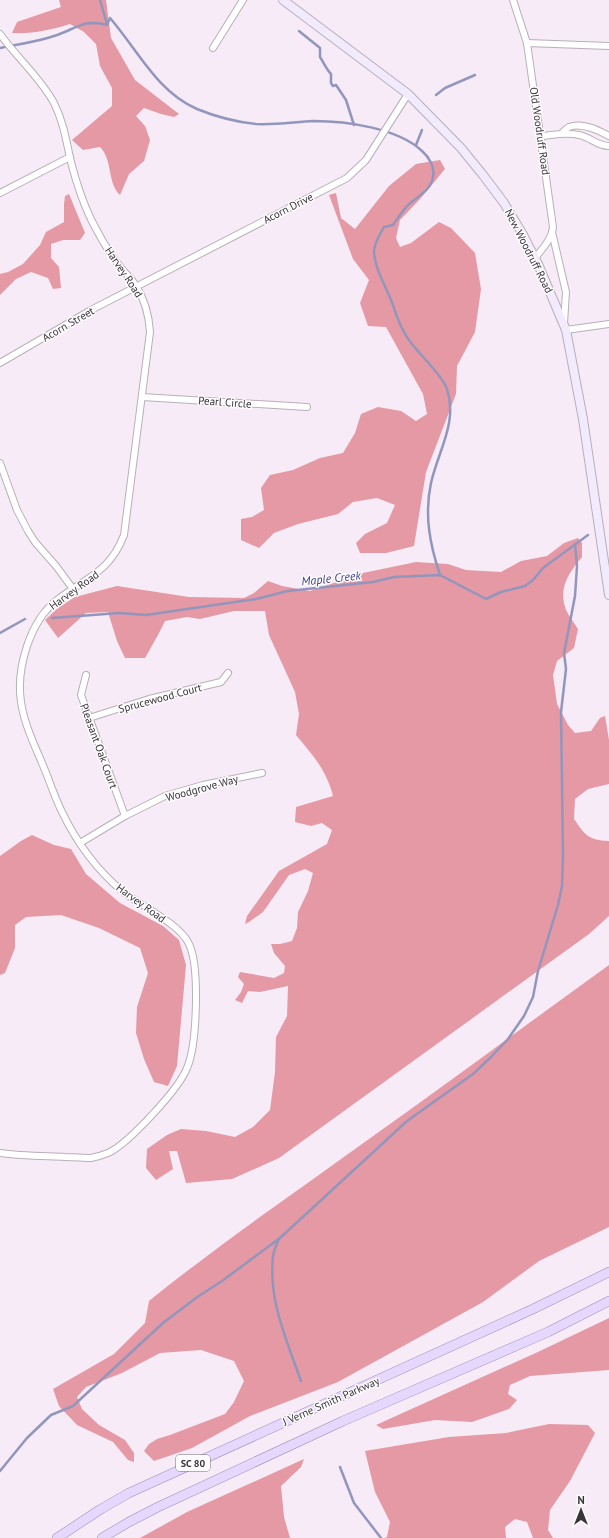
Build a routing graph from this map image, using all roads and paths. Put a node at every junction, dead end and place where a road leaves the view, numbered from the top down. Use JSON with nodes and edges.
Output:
{"nodes":[{"id":1,"x":243,"y":0,"type":"edge"},
{"id":2,"x":283,"y":0,"type":"edge"},
{"id":3,"x":513,"y":0,"type":"edge"},
{"id":4,"x":1,"y":35,"type":"edge"},
{"id":5,"x":526,"y":42,"type":"junction"},
{"id":6,"x":609,"y":46,"type":"edge"},
{"id":7,"x":213,"y":48,"type":"dead end"},
{"id":8,"x":408,"y":94,"type":"junction"},
{"id":9,"x":562,"y":133,"type":"junction"},
{"id":10,"x":541,"y":136,"type":"junction"},
{"id":11,"x":609,"y":136,"type":"edge"},
{"id":12,"x":609,"y":146,"type":"edge"},
{"id":13,"x":70,"y":157,"type":"junction"},
{"id":14,"x":0,"y":193,"type":"edge"},
{"id":15,"x":552,"y":232,"type":"junction"},
{"id":16,"x":534,"y":258,"type":"junction"},
{"id":17,"x":136,"y":286,"type":"junction"},
{"id":18,"x":609,"y":324,"type":"edge"},
{"id":19,"x":565,"y":328,"type":"junction"},
{"id":20,"x":0,"y":363,"type":"edge"},
{"id":21,"x":142,"y":397,"type":"junction"},
{"id":22,"x":307,"y":408,"type":"dead end"},
{"id":23,"x":0,"y":462,"type":"edge"},
{"id":24,"x":73,"y":589,"type":"junction"},
{"id":25,"x":609,"y":596,"type":"edge"},
{"id":26,"x":228,"y":673,"type":"dead end"},
{"id":27,"x":86,"y":675,"type":"dead end"},
{"id":28,"x":89,"y":718,"type":"junction"},
{"id":29,"x":262,"y":773,"type":"dead end"},
{"id":30,"x":125,"y":816,"type":"junction"},
{"id":31,"x":80,"y":843,"type":"junction"},
{"id":32,"x":0,"y":1152,"type":"edge"},
{"id":33,"x":609,"y":1272,"type":"edge"},
{"id":34,"x":609,"y":1301,"type":"edge"},
{"id":35,"x":57,"y":1538,"type":"edge"},
{"id":36,"x":102,"y":1538,"type":"edge"}],
"edges":[{"from":1,"to":7,"type":"street"},
{"from":2,"to":8,"type":"main road","name":"New Woodruff Road"},
{"from":3,"to":5,"type":"street","name":"Old Woodruff Road"},
{"from":4,"to":13,"type":"street","name":"Harvey Road"},
{"from":5,"to":6,"type":"street"},
{"from":5,"to":10,"type":"street","name":"Old Woodruff Road"},
{"from":8,"to":16,"type":"main road","name":"New Woodruff Road"},
{"from":8,"to":17,"type":"street","name":"Acorn Drive"},
{"from":9,"to":10,"type":"street"},
{"from":9,"to":11,"type":"street"},
{"from":9,"to":12,"type":"street"},
{"from":10,"to":15,"type":"street","name":"Old Woodruff Road"},
{"from":13,"to":14,"type":"street"},
{"from":13,"to":17,"type":"street","name":"Harvey Road"},
{"from":15,"to":16,"type":"street"},
{"from":15,"to":19,"type":"street","name":"Old Woodruff Road"},
{"from":16,"to":19,"type":"main road","name":"New Woodruff Road"},
{"from":17,"to":20,"type":"street","name":"Acorn Street"},
{"from":17,"to":21,"type":"street","name":"Harvey Road"},
{"from":18,"to":19,"type":"street"},
{"from":19,"to":25,"type":"main road","name":"New Woodruff Road"},
{"from":21,"to":22,"type":"street","name":"Pearl Circle"},
{"from":21,"to":24,"type":"street","name":"Harvey Road"},
{"from":23,"to":24,"type":"street"},
{"from":24,"to":31,"type":"street","name":"Harvey Road"},
{"from":26,"to":28,"type":"street","name":"Sprucewood Court"},
{"from":27,"to":28,"type":"street","name":"Pleasant Oak Court"},
{"from":28,"to":30,"type":"street","name":"Pleasant Oak Court"},
{"from":29,"to":30,"type":"street","name":"Woodgrove Way"},
{"from":30,"to":31,"type":"street","name":"Woodgrove Way"},
{"from":31,"to":32,"type":"street","name":"Harvey Road"},
{"from":33,"to":35,"type":"main road","name":"J Verne Smith Parkway","number":"SC 80"},
{"from":34,"to":36,"type":"main road","name":"J Verne Smith Parkway","number":"SC 80"}]}
